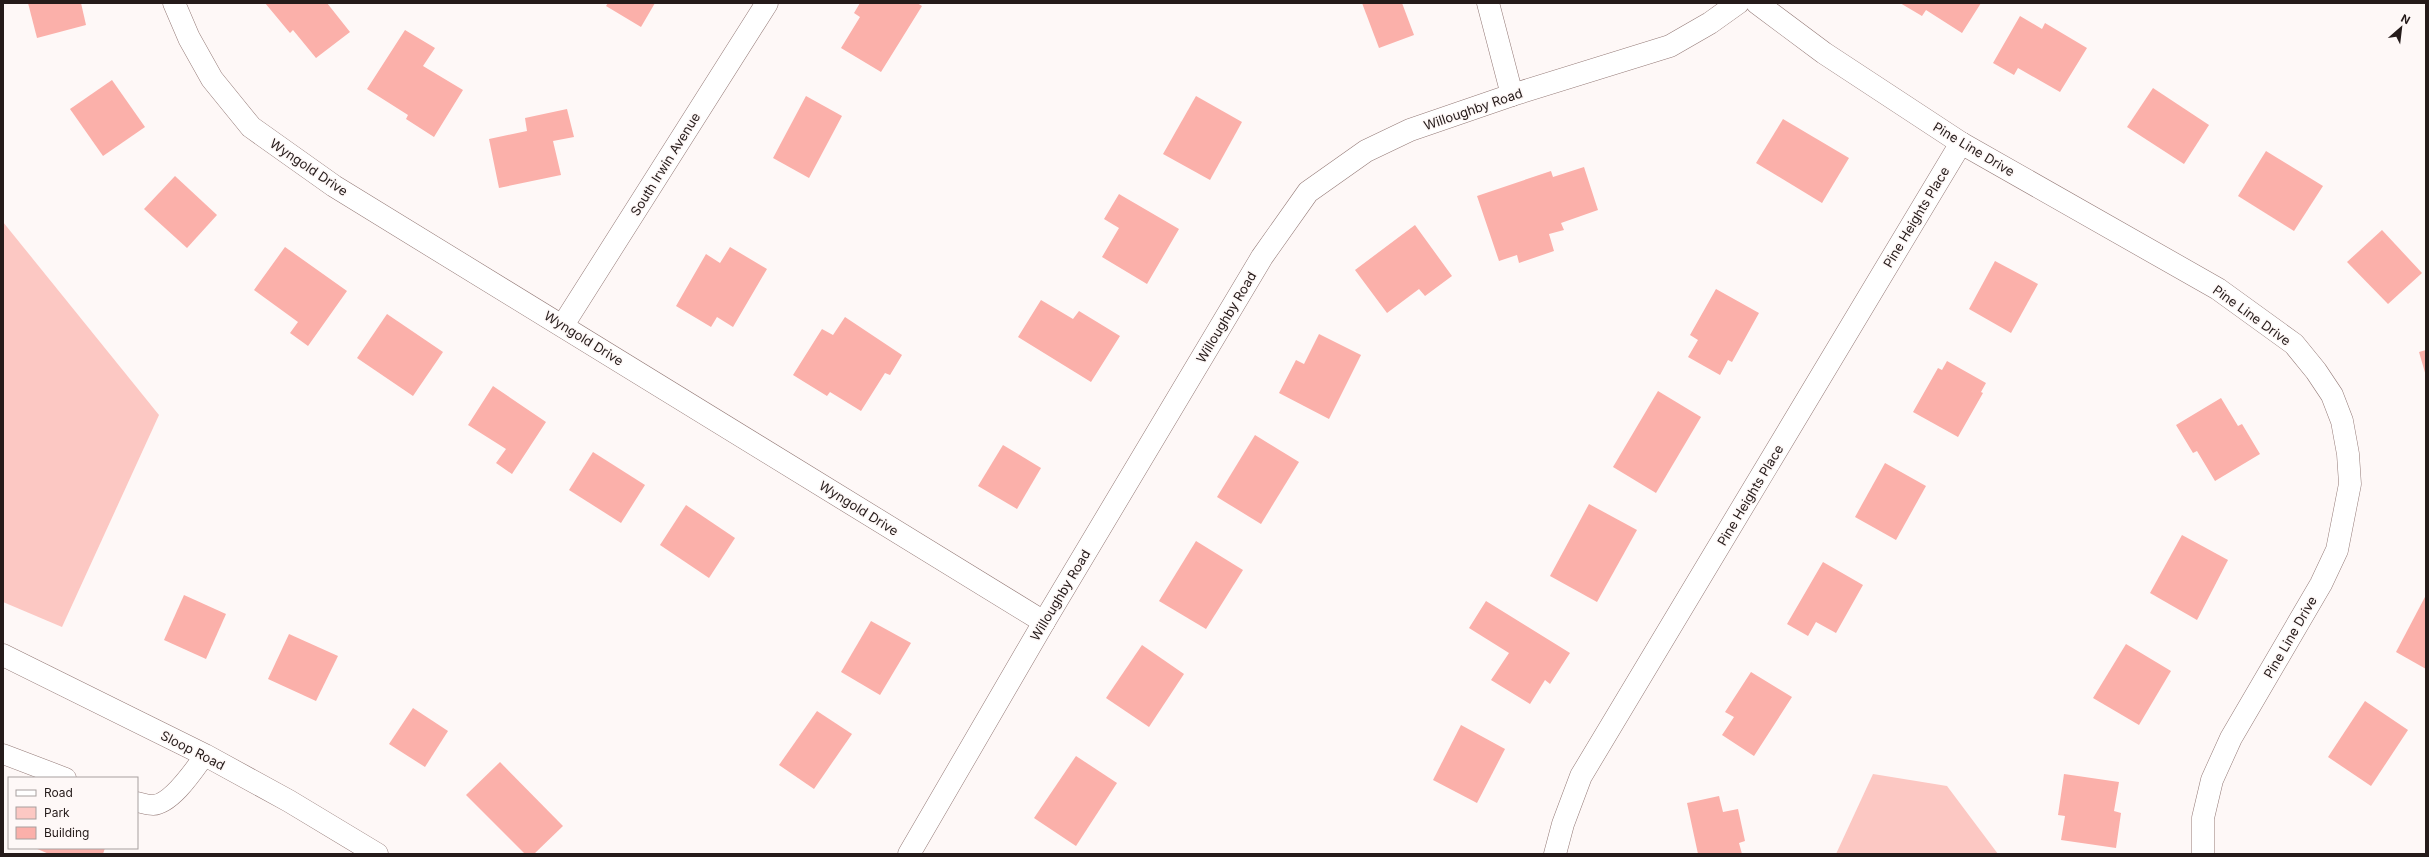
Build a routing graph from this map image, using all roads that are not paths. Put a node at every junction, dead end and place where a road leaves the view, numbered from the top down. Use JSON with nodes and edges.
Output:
{"nodes":[{"id":1,"x":174,"y":3,"type":"edge"},
{"id":2,"x":767,"y":3,"type":"edge"},
{"id":3,"x":1488,"y":3,"type":"edge"},
{"id":4,"x":1738,"y":3,"type":"edge"},
{"id":5,"x":1756,"y":3,"type":"edge"},
{"id":6,"x":1512,"y":95,"type":"junction"},
{"id":7,"x":1961,"y":143,"type":"junction"},
{"id":8,"x":563,"y":325,"type":"junction"},
{"id":9,"x":1044,"y":622,"type":"junction"},
{"id":10,"x":3,"y":655,"type":"edge"},
{"id":11,"x":3,"y":754,"type":"edge"},
{"id":12,"x":205,"y":755,"type":"junction"},
{"id":13,"x":63,"y":777,"type":"edge"},
{"id":14,"x":138,"y":802,"type":"edge"},
{"id":15,"x":377,"y":854,"type":"edge"},
{"id":16,"x":909,"y":854,"type":"edge"},
{"id":17,"x":1555,"y":854,"type":"edge"},
{"id":18,"x":2203,"y":854,"type":"edge"}],
"edges":[{"from":1,"to":8,"type":"street","name":"Wyngold Drive"},
{"from":2,"to":8,"type":"street","name":"South Irwin Avenue"},
{"from":3,"to":6,"type":"street"},
{"from":4,"to":6,"type":"street","name":"Willoughby Road"},
{"from":5,"to":7,"type":"street","name":"Pine Line Drive"},
{"from":6,"to":9,"type":"street","name":"Willoughby Road"},
{"from":7,"to":17,"type":"street","name":"Pine Heights Place"},
{"from":7,"to":18,"type":"street","name":"Pine Line Drive"},
{"from":8,"to":9,"type":"street","name":"Wyngold Drive"},
{"from":9,"to":16,"type":"street","name":"Willoughby Road"},
{"from":10,"to":12,"type":"street","name":"Sloop Road"},
{"from":11,"to":13,"type":"lane"},
{"from":12,"to":14,"type":"lane"},
{"from":12,"to":15,"type":"street","name":"Sloop Road"}]}
